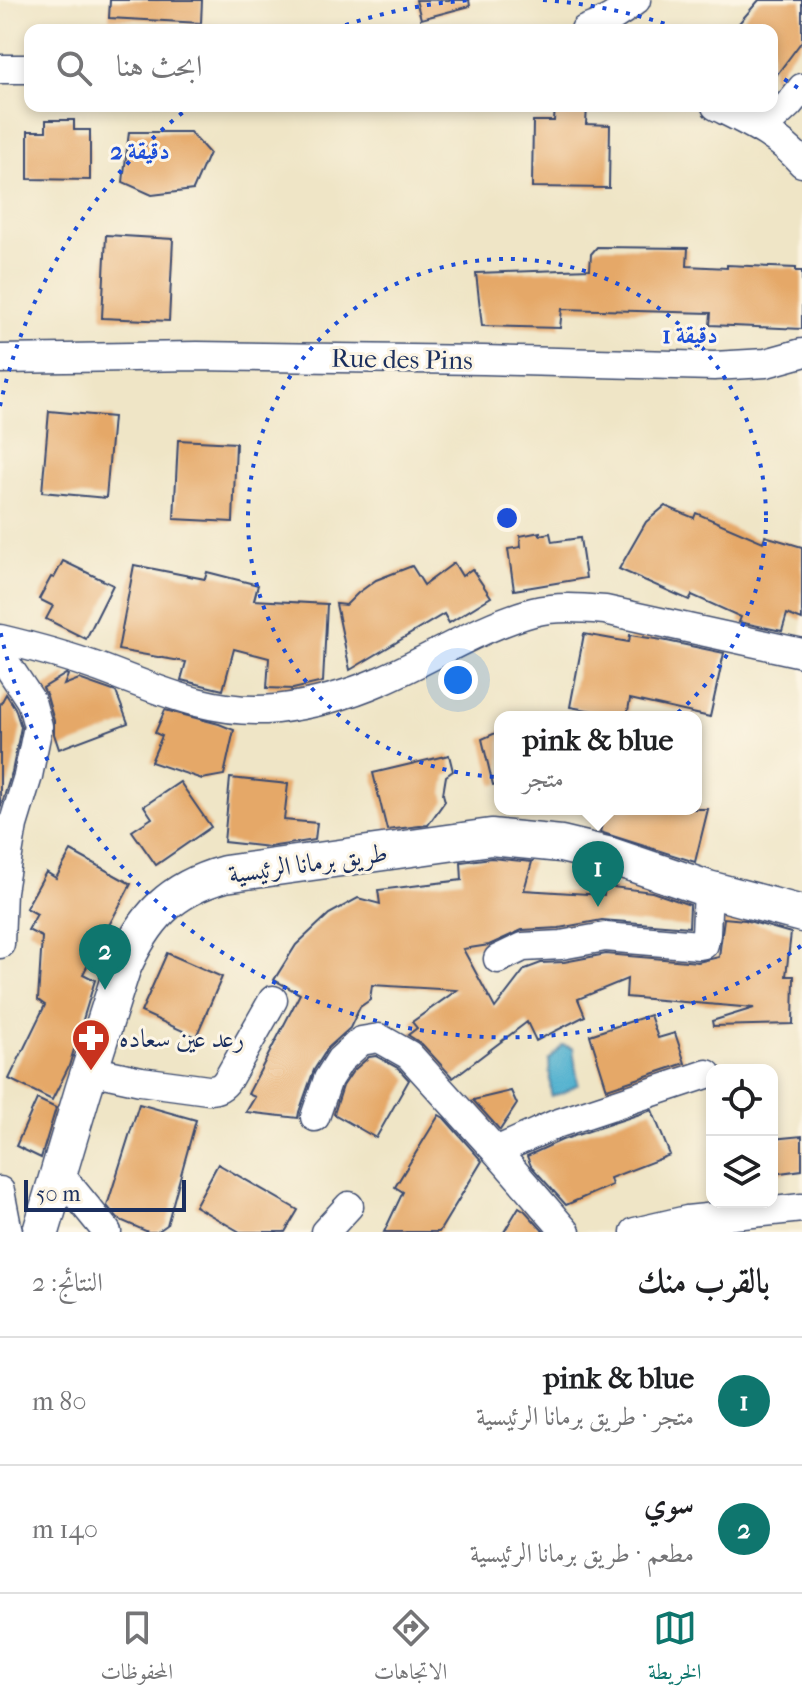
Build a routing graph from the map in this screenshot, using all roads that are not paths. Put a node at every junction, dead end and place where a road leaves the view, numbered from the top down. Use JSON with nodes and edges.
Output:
{"nodes":[{"id":1,"x":636,"y":0,"type":"edge"},
{"id":2,"x":600,"y":24,"type":"edge"},
{"id":3,"x":0,"y":69,"type":"edge"},
{"id":4,"x":24,"y":69,"type":"edge"},
{"id":5,"x":802,"y":88,"type":"edge"},
{"id":6,"x":728,"y":112,"type":"edge"},
{"id":7,"x":762,"y":129,"type":"junction"},
{"id":8,"x":802,"y":163,"type":"edge"},
{"id":9,"x":802,"y":353,"type":"edge"},
{"id":10,"x":0,"y":359,"type":"edge"},
{"id":11,"x":0,"y":639,"type":"edge"},
{"id":12,"x":802,"y":653,"type":"edge"},
{"id":13,"x":0,"y":654,"type":"edge"},
{"id":14,"x":708,"y":889,"type":"junction"},
{"id":15,"x":802,"y":914,"type":"edge"},
{"id":16,"x":0,"y":944,"type":"edge"},
{"id":17,"x":498,"y":959,"type":"dead end"},
{"id":18,"x":273,"y":1000,"type":"dead end"},
{"id":19,"x":90,"y":1070,"type":"junction"},
{"id":20,"x":706,"y":1074,"type":"edge"},
{"id":21,"x":315,"y":1117,"type":"dead end"},
{"id":22,"x":496,"y":1151,"type":"junction"},
{"id":23,"x":58,"y":1172,"type":"junction"},
{"id":24,"x":0,"y":1191,"type":"edge"},
{"id":25,"x":349,"y":1206,"type":"dead end"},
{"id":26,"x":802,"y":1208,"type":"edge"},
{"id":27,"x":8,"y":1232,"type":"edge"},
{"id":28,"x":41,"y":1232,"type":"edge"},
{"id":29,"x":107,"y":1232,"type":"edge"},
{"id":30,"x":325,"y":1232,"type":"edge"},
{"id":31,"x":566,"y":1232,"type":"edge"},
{"id":32,"x":635,"y":1232,"type":"edge"}],
"edges":[{"from":1,"to":2,"type":"street"},
{"from":3,"to":4,"type":"street"},
{"from":5,"to":7,"type":"street"},
{"from":6,"to":7,"type":"street"},
{"from":7,"to":8,"type":"street"},
{"from":9,"to":10,"type":"street","name":"Rue des Pins"},
{"from":11,"to":12,"type":"street"},
{"from":13,"to":16,"type":"street"},
{"from":14,"to":15,"type":"main road","name":"طريق برمانا الرئيسية"},
{"from":14,"to":17,"type":"street"},
{"from":14,"to":19,"type":"main road","name":"طريق برمانا الرئيسية"},
{"from":18,"to":19,"type":"street"},
{"from":19,"to":23,"type":"main road","name":"طريق برمانا الرئيسية"},
{"from":20,"to":22,"type":"street"},
{"from":21,"to":22,"type":"street"},
{"from":22,"to":31,"type":"street"},
{"from":23,"to":28,"type":"main road","name":"طريق برمانا الرئيسية"},
{"from":23,"to":29,"type":"street"},
{"from":24,"to":27,"type":"street"},
{"from":25,"to":30,"type":"street"},
{"from":26,"to":32,"type":"street"}]}
